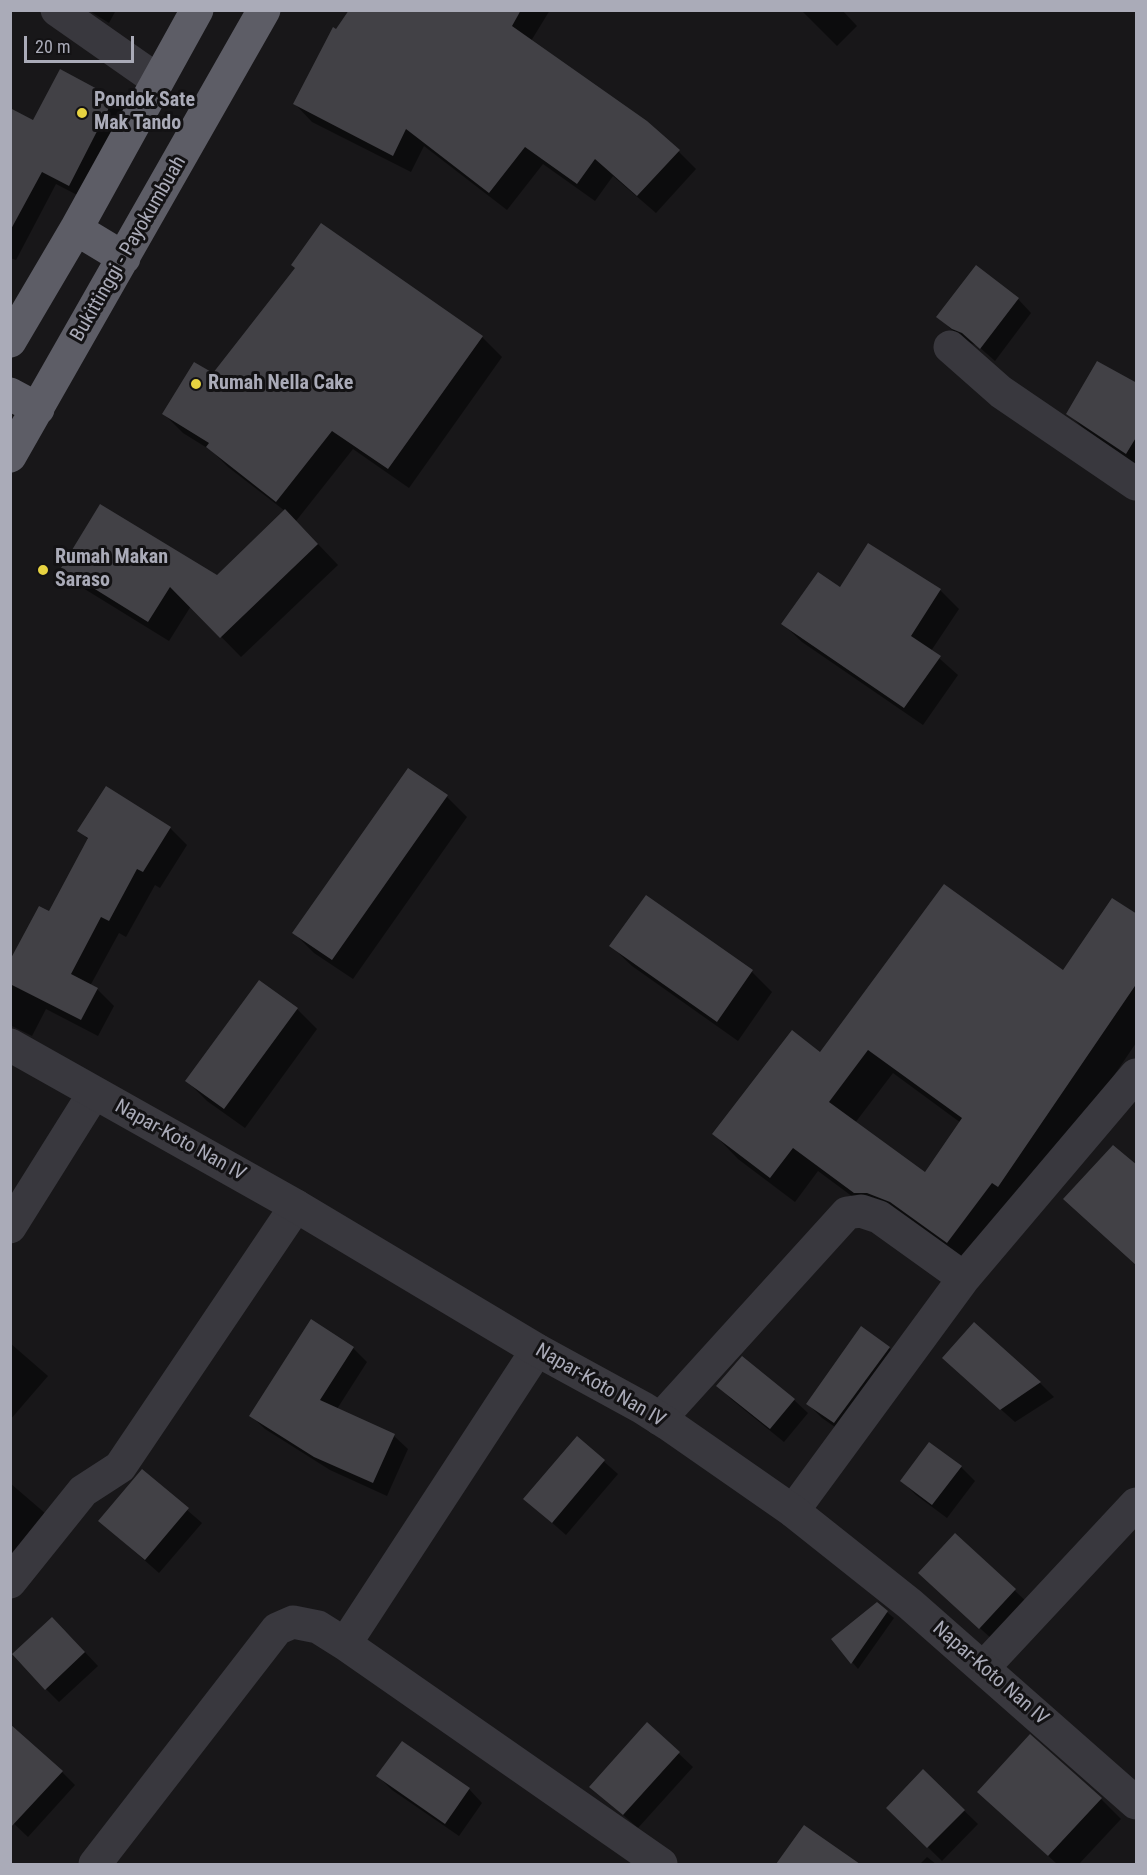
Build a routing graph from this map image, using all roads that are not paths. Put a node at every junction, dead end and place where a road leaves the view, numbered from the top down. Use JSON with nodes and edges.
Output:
{"nodes":[{"id":1,"x":57,"y":10,"type":"edge"},
{"id":2,"x":197,"y":10,"type":"edge"},
{"id":3,"x":264,"y":10,"type":"edge"},
{"id":4,"x":157,"y":80,"type":"junction"},
{"id":5,"x":76,"y":230,"type":"junction"},
{"id":6,"x":124,"y":258,"type":"junction"},
{"id":7,"x":10,"y":341,"type":"edge"},
{"id":8,"x":950,"y":347,"type":"dead end"},
{"id":9,"x":24,"y":401,"type":"edge"},
{"id":10,"x":10,"y":456,"type":"edge"},
{"id":11,"x":1137,"y":484,"type":"edge"},
{"id":12,"x":10,"y":1045,"type":"edge"},
{"id":13,"x":1137,"y":1075,"type":"edge"},
{"id":14,"x":94,"y":1093,"type":"junction"},
{"id":15,"x":296,"y":1206,"type":"junction"},
{"id":16,"x":10,"y":1227,"type":"edge"},
{"id":17,"x":964,"y":1278,"type":"junction"},
{"id":18,"x":537,"y":1350,"type":"junction"},
{"id":19,"x":660,"y":1419,"type":"junction"},
{"id":20,"x":1137,"y":1504,"type":"edge"},
{"id":21,"x":793,"y":1511,"type":"junction"},
{"id":22,"x":10,"y":1582,"type":"edge"},
{"id":23,"x":345,"y":1644,"type":"junction"},
{"id":24,"x":983,"y":1668,"type":"junction"},
{"id":25,"x":1137,"y":1803,"type":"edge"},
{"id":26,"x":95,"y":1864,"type":"edge"},
{"id":27,"x":660,"y":1864,"type":"edge"}],
"edges":[{"from":1,"to":4,"type":"street"},
{"from":2,"to":4,"type":"highway"},
{"from":3,"to":6,"type":"highway","name":"Bukittinggi - Payokumbuah"},
{"from":4,"to":5,"type":"highway"},
{"from":5,"to":6,"type":"highway"},
{"from":5,"to":7,"type":"highway"},
{"from":6,"to":9,"type":"highway","name":"Bukittinggi - Payokumbuah"},
{"from":8,"to":11,"type":"street"},
{"from":9,"to":10,"type":"highway","name":"Bukittinggi - Payokumbuah"},
{"from":12,"to":14,"type":"street","name":"Napar-Koto Nan IV"},
{"from":13,"to":17,"type":"street"},
{"from":14,"to":15,"type":"street","name":"Napar-Koto Nan IV"},
{"from":14,"to":16,"type":"street"},
{"from":15,"to":18,"type":"street","name":"Napar-Koto Nan IV"},
{"from":15,"to":22,"type":"street"},
{"from":17,"to":19,"type":"street"},
{"from":17,"to":21,"type":"street"},
{"from":18,"to":19,"type":"street","name":"Napar-Koto Nan IV"},
{"from":18,"to":23,"type":"street"},
{"from":19,"to":21,"type":"street","name":"Napar-Koto Nan IV"},
{"from":20,"to":24,"type":"street"},
{"from":21,"to":24,"type":"street","name":"Napar-Koto Nan IV"},
{"from":23,"to":26,"type":"street"},
{"from":23,"to":27,"type":"street"},
{"from":24,"to":25,"type":"street","name":"Napar-Koto Nan IV"}]}
